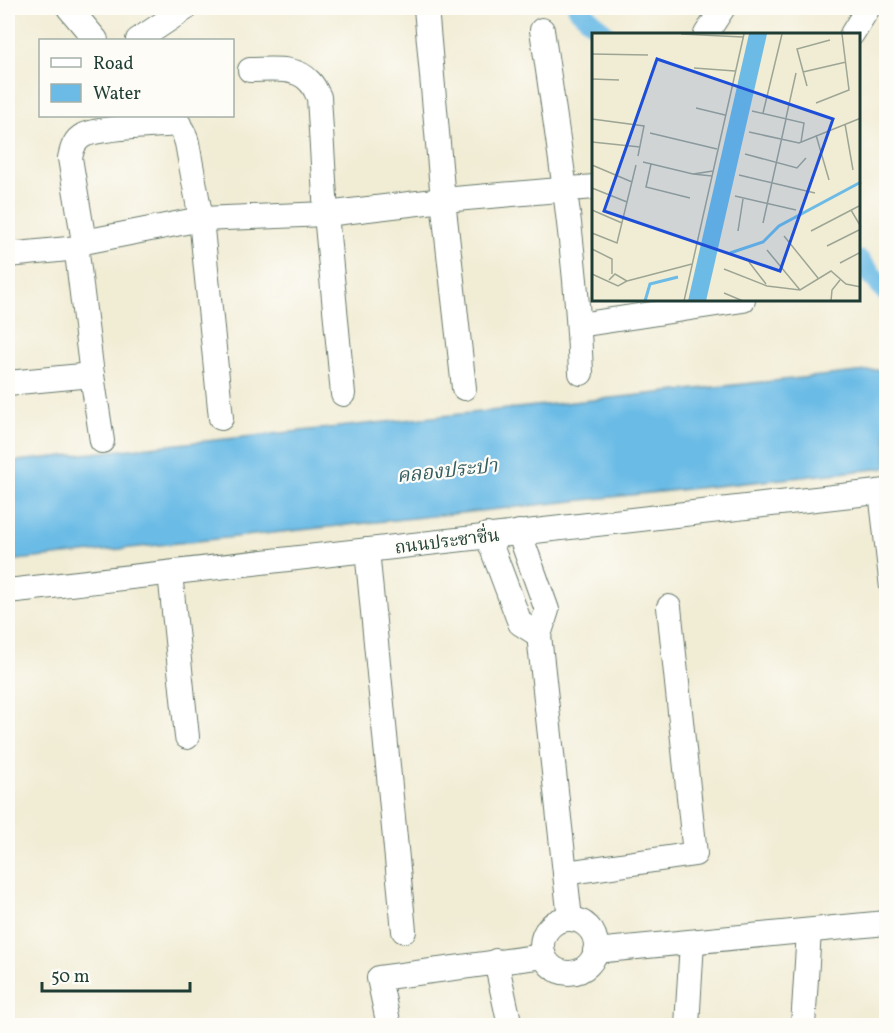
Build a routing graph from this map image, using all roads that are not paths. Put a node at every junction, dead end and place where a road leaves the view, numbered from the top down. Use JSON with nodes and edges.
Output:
{"nodes":[{"id":1,"x":69,"y":8,"type":"edge"},
{"id":2,"x":186,"y":8,"type":"edge"},
{"id":3,"x":426,"y":8,"type":"edge"},
{"id":4,"x":723,"y":8,"type":"edge"},
{"id":5,"x":868,"y":8,"type":"edge"},
{"id":6,"x":542,"y":30,"type":"dead end"},
{"id":7,"x":707,"y":33,"type":"edge"},
{"id":8,"x":853,"y":33,"type":"edge"},
{"id":9,"x":95,"y":39,"type":"edge"},
{"id":10,"x":140,"y":39,"type":"edge"},
{"id":11,"x":250,"y":70,"type":"dead end"},
{"id":12,"x":173,"y":120,"type":"edge"},
{"id":13,"x":592,"y":187,"type":"edge"},
{"id":14,"x":567,"y":190,"type":"junction"},
{"id":15,"x":442,"y":200,"type":"junction"},
{"id":16,"x":326,"y":214,"type":"junction"},
{"id":17,"x":201,"y":219,"type":"junction"},
{"id":18,"x":81,"y":245,"type":"junction"},
{"id":19,"x":8,"y":255,"type":"edge"},
{"id":20,"x":730,"y":302,"type":"edge"},
{"id":21,"x":579,"y":325,"type":"junction"},
{"id":22,"x":581,"y":373,"type":"dead end"},
{"id":23,"x":92,"y":375,"type":"junction"},
{"id":24,"x":8,"y":383,"type":"edge"},
{"id":25,"x":464,"y":388,"type":"dead end"},
{"id":26,"x":343,"y":394,"type":"dead end"},
{"id":27,"x":221,"y":418,"type":"dead end"},
{"id":28,"x":102,"y":441,"type":"dead end"},
{"id":29,"x":881,"y":491,"type":"edge"},
{"id":30,"x":519,"y":532,"type":"junction"},
{"id":31,"x":487,"y":536,"type":"junction"},
{"id":32,"x":367,"y":550,"type":"junction"},
{"id":33,"x":170,"y":573,"type":"junction"},
{"id":34,"x":886,"y":588,"type":"edge"},
{"id":35,"x":8,"y":591,"type":"edge"},
{"id":36,"x":669,"y":607,"type":"dead end"},
{"id":37,"x":539,"y":635,"type":"junction"},
{"id":38,"x":187,"y":737,"type":"dead end"},
{"id":39,"x":565,"y":873,"type":"junction"},
{"id":40,"x":570,"y":919,"type":"junction"},
{"id":41,"x":886,"y":923,"type":"edge"},
{"id":42,"x":809,"y":930,"type":"junction"},
{"id":43,"x":404,"y":931,"type":"dead end"},
{"id":44,"x":692,"y":942,"type":"junction"},
{"id":45,"x":595,"y":951,"type":"junction"},
{"id":46,"x":543,"y":956,"type":"junction"},
{"id":47,"x":496,"y":961,"type":"junction"},
{"id":48,"x":388,"y":1026,"type":"edge"},
{"id":49,"x":510,"y":1026,"type":"edge"},
{"id":50,"x":687,"y":1026,"type":"edge"},
{"id":51,"x":803,"y":1026,"type":"edge"}],
"edges":[{"from":1,"to":9,"type":"street"},
{"from":2,"to":10,"type":"street"},
{"from":3,"to":15,"type":"street"},
{"from":4,"to":7,"type":"street"},
{"from":5,"to":8,"type":"street"},
{"from":6,"to":14,"type":"street"},
{"from":11,"to":16,"type":"street"},
{"from":12,"to":17,"type":"street"},
{"from":12,"to":18,"type":"street"},
{"from":13,"to":14,"type":"street"},
{"from":14,"to":15,"type":"street"},
{"from":14,"to":21,"type":"street"},
{"from":15,"to":16,"type":"street"},
{"from":15,"to":25,"type":"street"},
{"from":16,"to":17,"type":"street"},
{"from":16,"to":26,"type":"street"},
{"from":17,"to":18,"type":"street"},
{"from":17,"to":27,"type":"street"},
{"from":18,"to":19,"type":"street"},
{"from":18,"to":23,"type":"street"},
{"from":20,"to":21,"type":"street"},
{"from":21,"to":22,"type":"street"},
{"from":23,"to":24,"type":"street"},
{"from":23,"to":28,"type":"street"},
{"from":29,"to":30,"type":"street","name":"ถนนประชาชื่น"},
{"from":29,"to":34,"type":"lane"},
{"from":30,"to":31,"type":"street","name":"ถนนประชาชื่น"},
{"from":30,"to":37,"type":"street"},
{"from":31,"to":32,"type":"street","name":"ถนนประชาชื่น"},
{"from":31,"to":37,"type":"street"},
{"from":32,"to":33,"type":"street","name":"ถนนประชาชื่น"},
{"from":32,"to":43,"type":"street"},
{"from":33,"to":35,"type":"street","name":"ถนนประชาชื่น"},
{"from":33,"to":38,"type":"street"},
{"from":36,"to":39,"type":"street"},
{"from":37,"to":39,"type":"street"},
{"from":39,"to":40,"type":"street"},
{"from":40,"to":45,"type":"street"},
{"from":40,"to":46,"type":"street"},
{"from":41,"to":42,"type":"street"},
{"from":42,"to":44,"type":"street"},
{"from":42,"to":51,"type":"street"},
{"from":44,"to":45,"type":"street"},
{"from":44,"to":50,"type":"street"},
{"from":45,"to":46,"type":"street"},
{"from":46,"to":47,"type":"street"},
{"from":47,"to":48,"type":"street"},
{"from":47,"to":49,"type":"street"}]}
